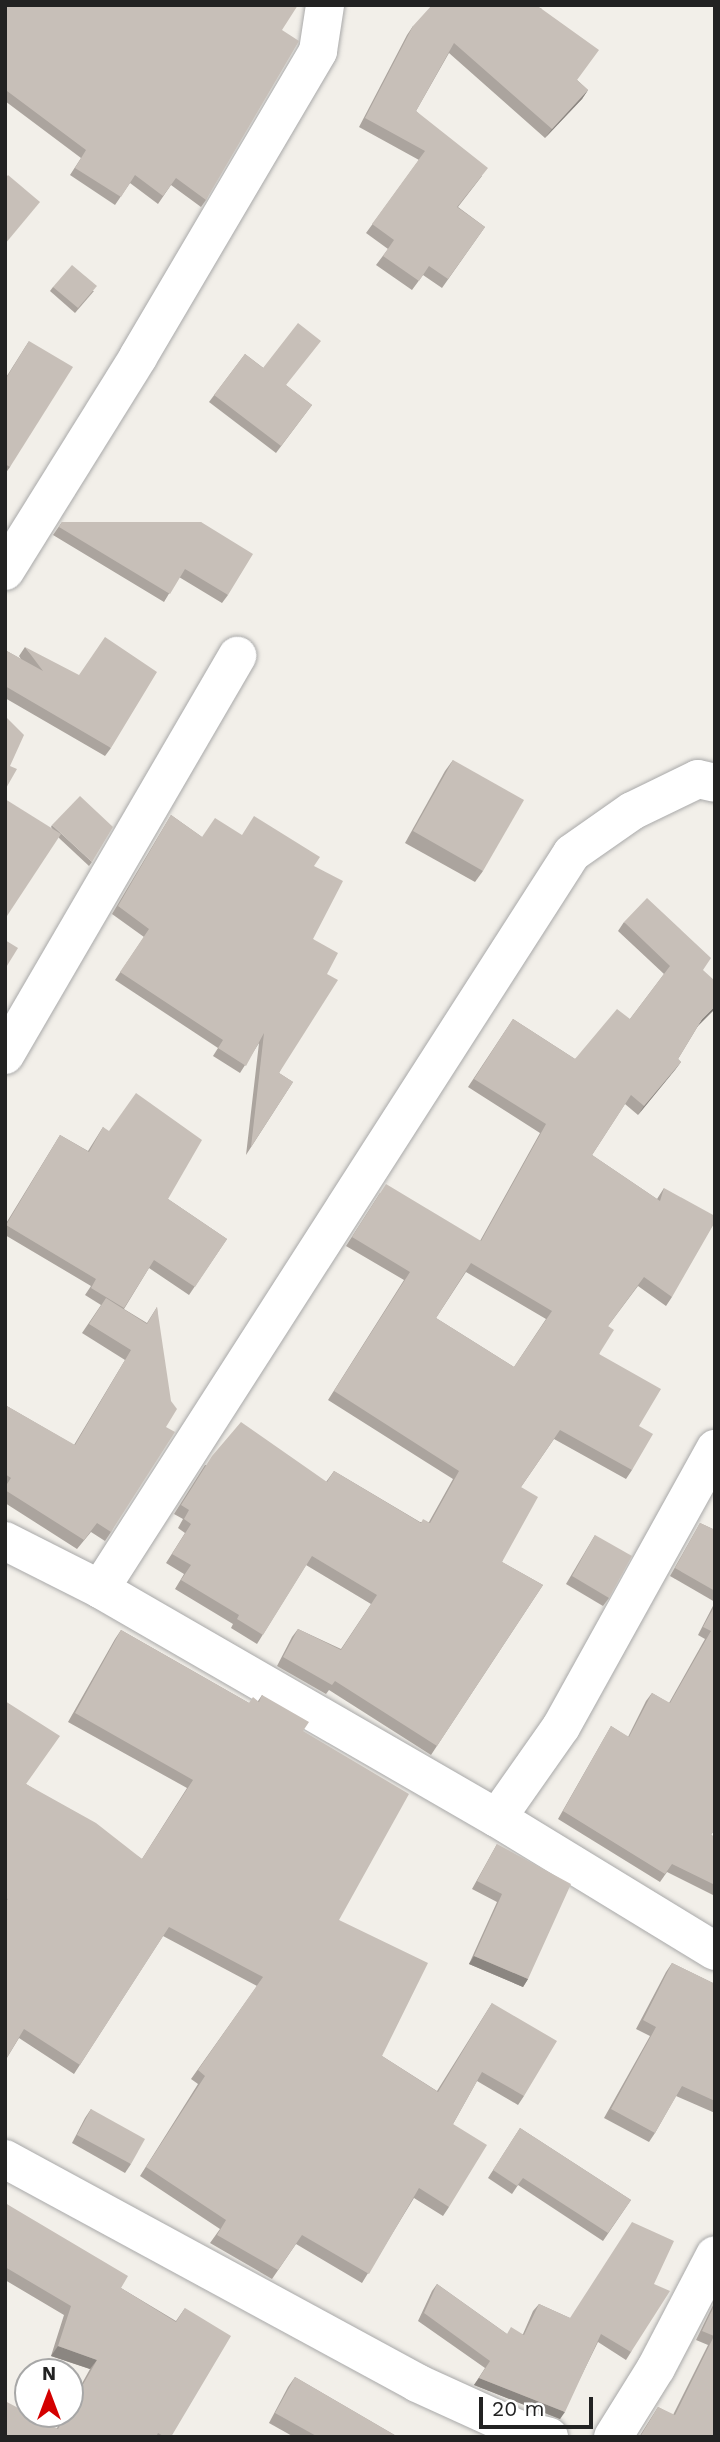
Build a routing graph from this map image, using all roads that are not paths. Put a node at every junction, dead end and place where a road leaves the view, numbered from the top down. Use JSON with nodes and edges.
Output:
{"nodes":[{"id":1,"x":325,"y":5,"type":"edge"},
{"id":2,"x":5,"y":571,"type":"edge"},
{"id":3,"x":237,"y":656,"type":"dead end"},
{"id":4,"x":715,"y":783,"type":"edge"},
{"id":5,"x":5,"y":1055,"type":"edge"},
{"id":6,"x":715,"y":1449,"type":"edge"},
{"id":7,"x":5,"y":1541,"type":"edge"},
{"id":8,"x":100,"y":1589,"type":"junction"},
{"id":9,"x":497,"y":1818,"type":"junction"},
{"id":10,"x":715,"y":1951,"type":"edge"},
{"id":11,"x":5,"y":2159,"type":"edge"},
{"id":12,"x":715,"y":2255,"type":"edge"},
{"id":13,"x":549,"y":2437,"type":"edge"},
{"id":14,"x":613,"y":2437,"type":"edge"}],
"edges":[{"from":1,"to":2,"type":"street"},
{"from":3,"to":5,"type":"street"},
{"from":4,"to":8,"type":"street"},
{"from":6,"to":9,"type":"street"},
{"from":7,"to":8,"type":"street"},
{"from":8,"to":9,"type":"street"},
{"from":9,"to":10,"type":"street"},
{"from":11,"to":13,"type":"street"},
{"from":12,"to":14,"type":"street"}]}
